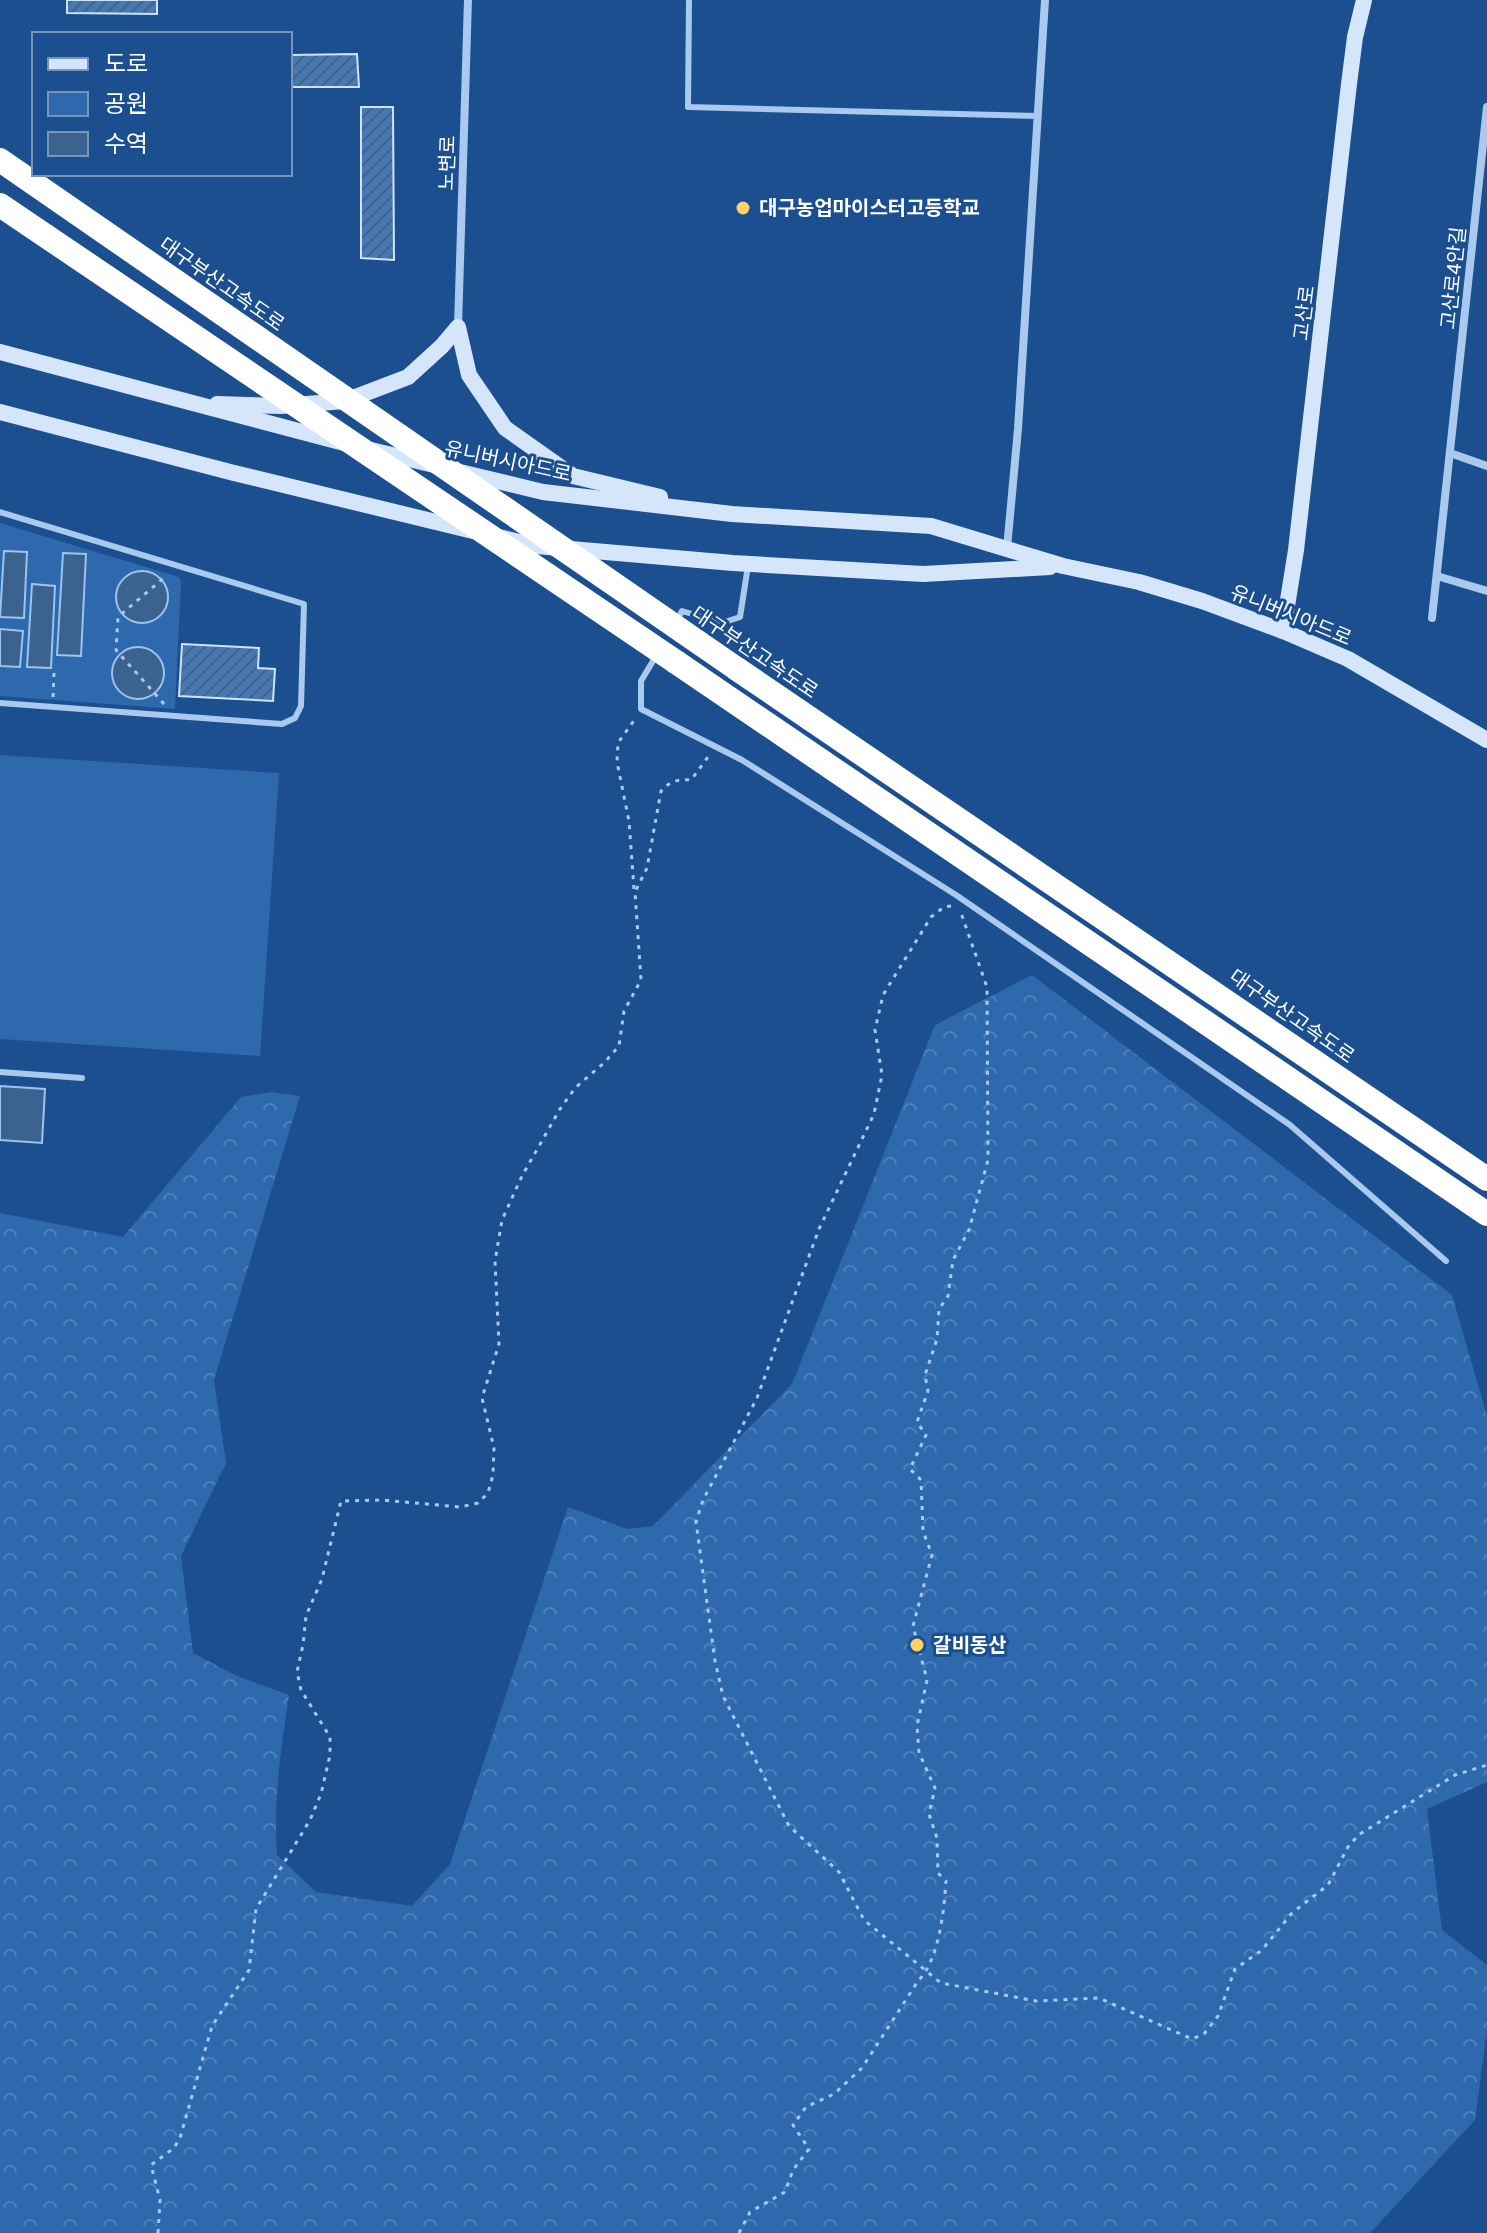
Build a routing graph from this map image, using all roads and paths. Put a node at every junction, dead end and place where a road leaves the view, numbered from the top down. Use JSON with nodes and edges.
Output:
{"nodes":[{"id":1,"x":468,"y":0,"type":"edge"},
{"id":2,"x":689,"y":0,"type":"edge"},
{"id":3,"x":1045,"y":0,"type":"edge"},
{"id":4,"x":1364,"y":0,"type":"edge"},
{"id":5,"x":1487,"y":107,"type":"edge"},
{"id":6,"x":1038,"y":116,"type":"junction"},
{"id":7,"x":0,"y":160,"type":"edge"},
{"id":8,"x":0,"y":205,"type":"edge"},
{"id":9,"x":458,"y":327,"type":"junction"},
{"id":10,"x":0,"y":352,"type":"edge"},
{"id":11,"x":187,"y":403,"type":"junction"},
{"id":12,"x":0,"y":412,"type":"edge"},
{"id":13,"x":1450,"y":453,"type":"junction"},
{"id":14,"x":1487,"y":466,"type":"edge"},
{"id":15,"x":0,"y":512,"type":"edge"},
{"id":16,"x":732,"y":514,"type":"junction"},
{"id":17,"x":1007,"y":549,"type":"junction"},
{"id":18,"x":748,"y":564,"type":"junction"},
{"id":19,"x":1063,"y":566,"type":"junction"},
{"id":20,"x":1437,"y":576,"type":"junction"},
{"id":21,"x":162,"y":580,"type":"dead end"},
{"id":22,"x":1487,"y":591,"type":"edge"},
{"id":23,"x":1432,"y":618,"type":"dead end"},
{"id":24,"x":1283,"y":631,"type":"junction"},
{"id":25,"x":668,"y":635,"type":"dead end"},
{"id":26,"x":669,"y":654,"type":"junction"},
{"id":27,"x":54,"y":673,"type":"dead end"},
{"id":28,"x":155,"y":693,"type":"dead end"},
{"id":29,"x":0,"y":703,"type":"edge"},
{"id":30,"x":52,"y":707,"type":"junction"},
{"id":31,"x":641,"y":709,"type":"junction"},
{"id":32,"x":1487,"y":740,"type":"edge"},
{"id":33,"x":715,"y":747,"type":"junction"},
{"id":34,"x":635,"y":892,"type":"junction"},
{"id":35,"x":0,"y":1072,"type":"edge"},
{"id":36,"x":82,"y":1078,"type":"dead end"},
{"id":37,"x":1487,"y":1179,"type":"edge"},
{"id":38,"x":1487,"y":1214,"type":"edge"},
{"id":39,"x":1446,"y":1261,"type":"dead end"},
{"id":40,"x":1487,"y":1765,"type":"edge"},
{"id":41,"x":926,"y":1973,"type":"junction"},
{"id":42,"x":158,"y":2233,"type":"edge"},
{"id":43,"x":739,"y":2233,"type":"edge"}],
"edges":[{"from":1,"to":9,"type":"street","name":"노변로"},
{"from":2,"to":6,"type":"lane"},
{"from":3,"to":6,"type":"street"},
{"from":4,"to":24,"type":"main road","name":"고산로"},
{"from":5,"to":13,"type":"street","name":"고산로4안길"},
{"from":6,"to":17,"type":"street"},
{"from":7,"to":37,"type":"highway","name":"대구부산고속도로","bridge":true},
{"from":8,"to":26,"type":"highway","bridge":true},
{"from":9,"to":11,"type":"main road"},
{"from":9,"to":16,"type":"main road"},
{"from":10,"to":11,"type":"main road","name":"유니버시아드로"},
{"from":11,"to":16,"type":"main road","name":"유니버시아드로"},
{"from":12,"to":18,"type":"main road","name":"유니버시아드로"},
{"from":13,"to":14,"type":"street"},
{"from":13,"to":20,"type":"street","name":"고산로4안길"},
{"from":15,"to":30,"type":"lane"},
{"from":16,"to":17,"type":"main road","name":"유니버시아드로"},
{"from":17,"to":19,"type":"main road","name":"유니버시아드로"},
{"from":18,"to":19,"type":"main road","name":"유니버시아드로"},
{"from":18,"to":25,"type":"lane"},
{"from":19,"to":24,"type":"main road","name":"유니버시아드로"},
{"from":20,"to":22,"type":"street"},
{"from":20,"to":23,"type":"street","name":"고산로4안길"},
{"from":21,"to":28,"type":"path"},
{"from":24,"to":32,"type":"main road","name":"유니버시아드로"},
{"from":26,"to":31,"type":"lane"},
{"from":26,"to":38,"type":"highway"},
{"from":27,"to":30,"type":"path"},
{"from":29,"to":30,"type":"lane"},
{"from":31,"to":33,"type":"lane"},
{"from":31,"to":34,"type":"path"},
{"from":33,"to":34,"type":"path"},
{"from":33,"to":39,"type":"lane"},
{"from":34,"to":42,"type":"path"},
{"from":35,"to":36,"type":"lane"},
{"from":40,"to":41,"type":"path"},
{"from":41,"to":41,"type":"path"},
{"from":41,"to":43,"type":"path"}]}
